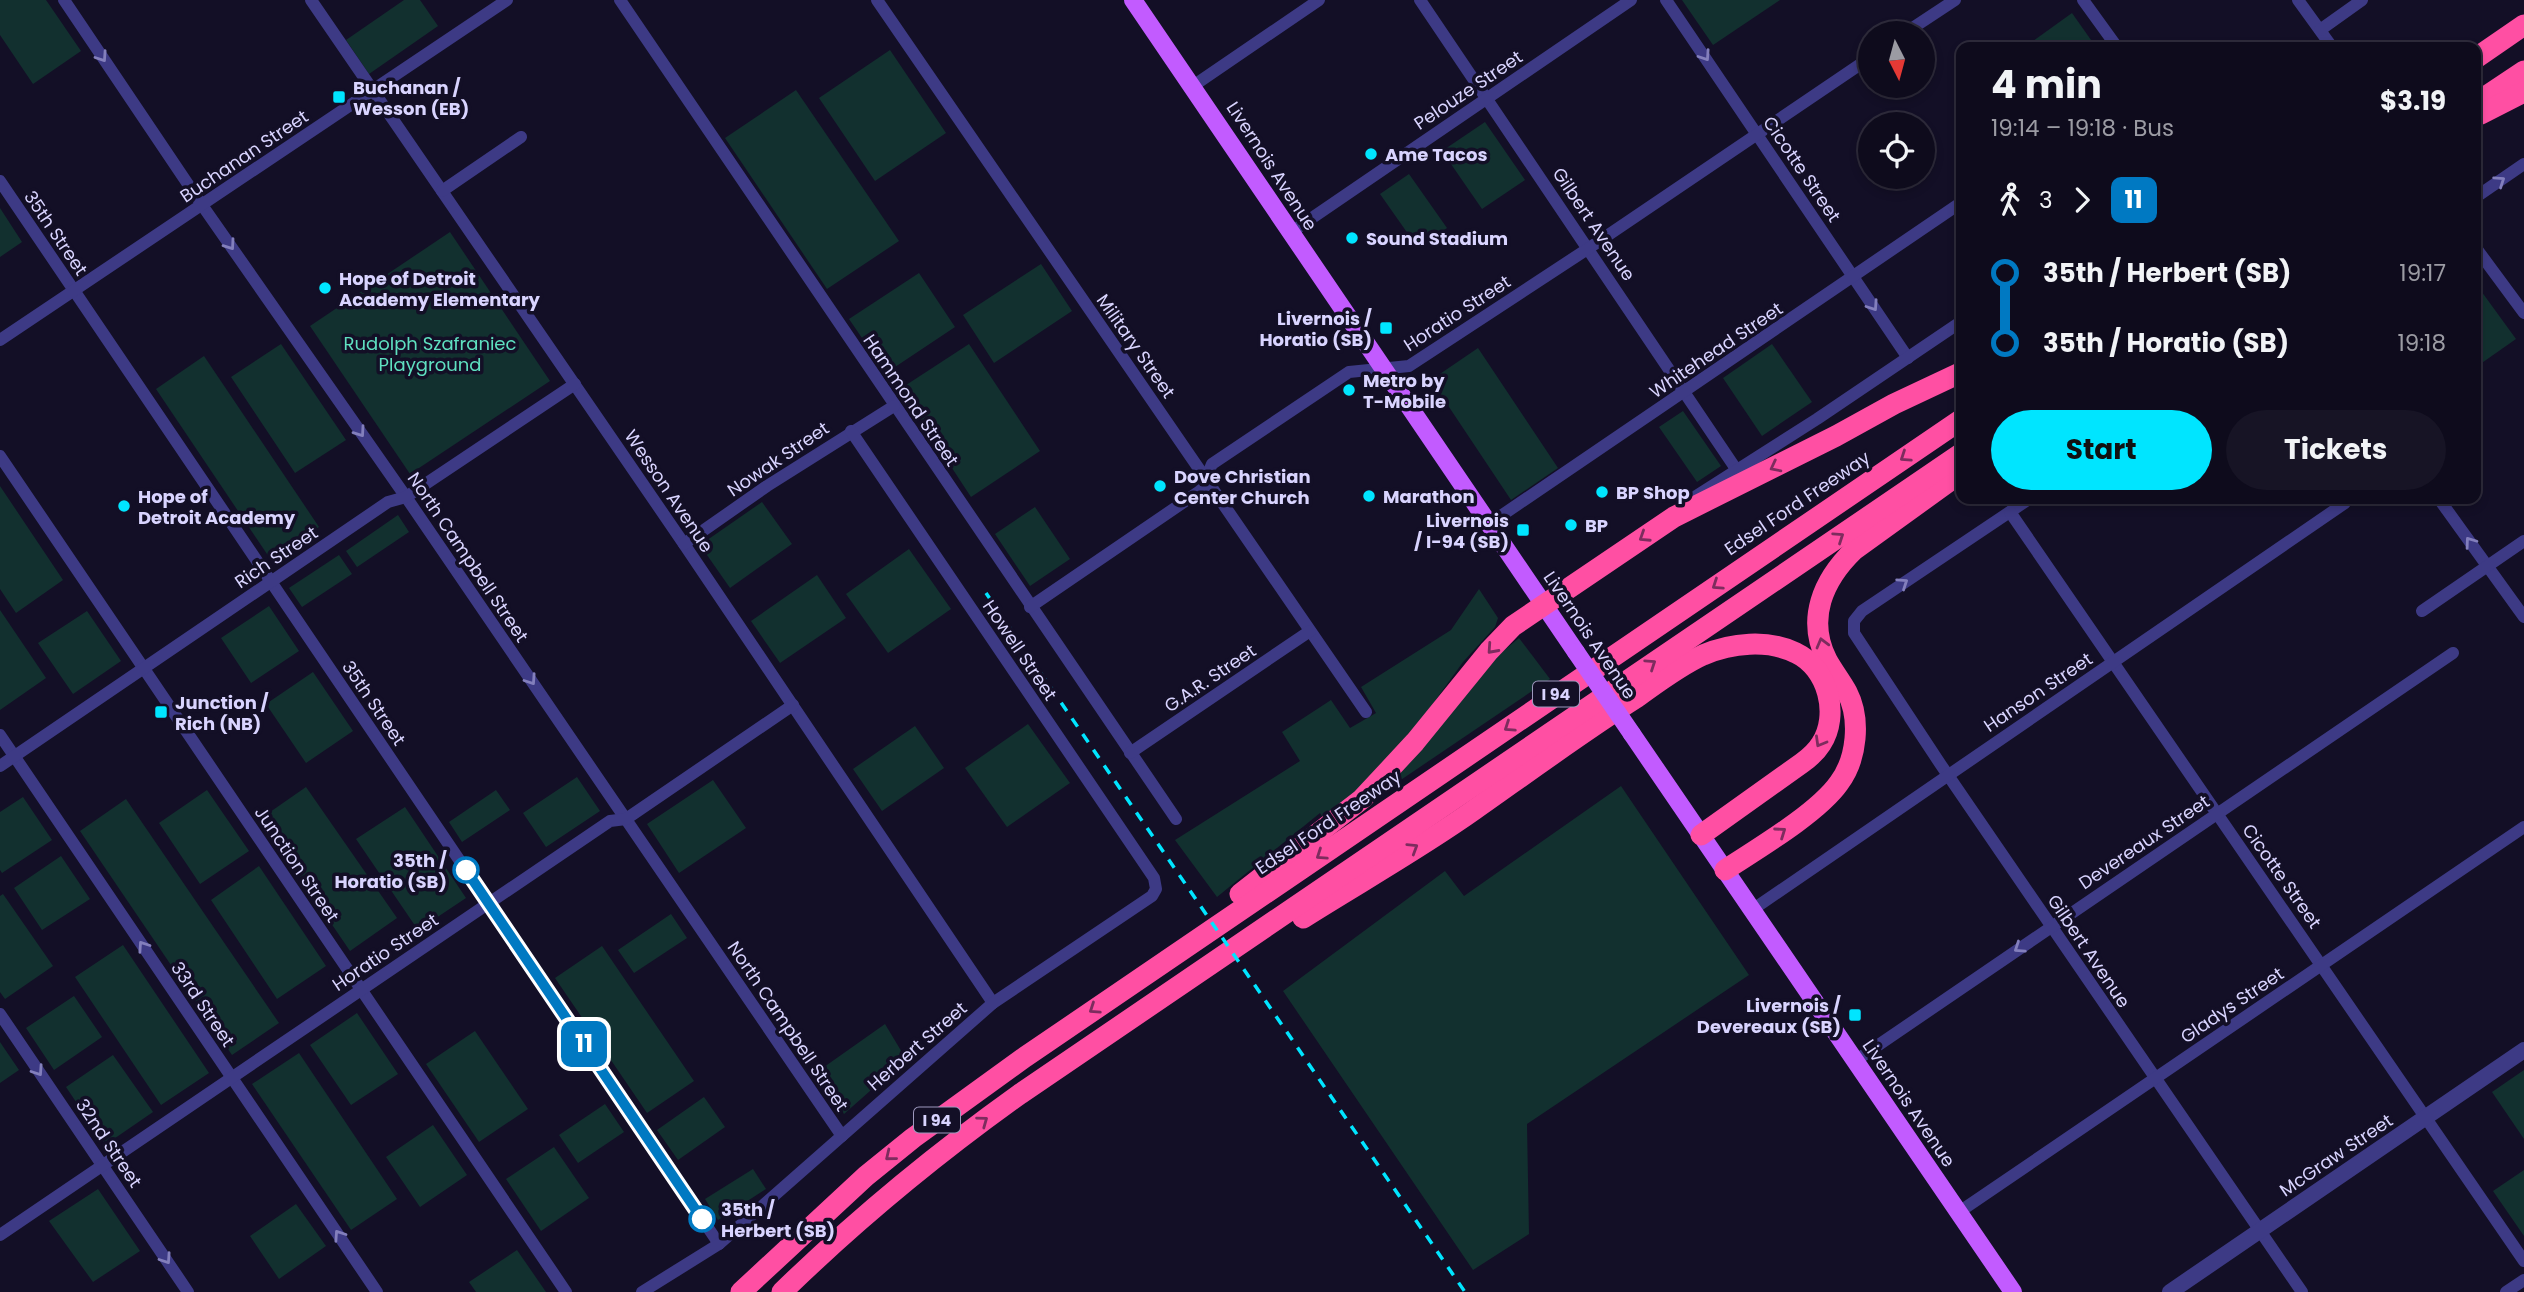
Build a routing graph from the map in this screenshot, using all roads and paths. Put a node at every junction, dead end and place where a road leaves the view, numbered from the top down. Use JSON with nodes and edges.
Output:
{"nodes":[{"id":1,"x":64,"y":0,"type":"edge"},
{"id":2,"x":311,"y":0,"type":"edge"},
{"id":3,"x":507,"y":0,"type":"edge"},
{"id":4,"x":620,"y":0,"type":"edge"},
{"id":5,"x":877,"y":0,"type":"edge"},
{"id":6,"x":1133,"y":0,"type":"edge"},
{"id":7,"x":1319,"y":0,"type":"edge"},
{"id":8,"x":1420,"y":0,"type":"edge"},
{"id":9,"x":1631,"y":0,"type":"edge"},
{"id":10,"x":1666,"y":0,"type":"edge"},
{"id":11,"x":1955,"y":0,"type":"edge"},
{"id":12,"x":2083,"y":0,"type":"edge"},
{"id":13,"x":2298,"y":0,"type":"edge"},
{"id":14,"x":2362,"y":0,"type":"edge"},
{"id":15,"x":1923,"y":21,"type":"edge"},
{"id":16,"x":2524,"y":25,"type":"edge"},
{"id":17,"x":2320,"y":30,"type":"junction"},
{"id":18,"x":2524,"y":36,"type":"edge"},
{"id":19,"x":2113,"y":42,"type":"edge"},
{"id":20,"x":2328,"y":42,"type":"edge"},
{"id":21,"x":2481,"y":55,"type":"edge"},
{"id":22,"x":1858,"y":66,"type":"edge"},
{"id":23,"x":2481,"y":66,"type":"edge"},
{"id":24,"x":2524,"y":71,"type":"edge"},
{"id":25,"x":1193,"y":86,"type":"junction"},
{"id":26,"x":373,"y":91,"type":"junction"},
{"id":27,"x":2524,"y":92,"type":"edge"},
{"id":28,"x":1488,"y":98,"type":"junction"},
{"id":29,"x":2481,"y":100,"type":"edge"},
{"id":30,"x":2481,"y":114,"type":"edge"},
{"id":31,"x":1757,"y":133,"type":"junction"},
{"id":32,"x":521,"y":137,"type":"dead end"},
{"id":33,"x":2524,"y":164,"type":"edge"},
{"id":34,"x":0,"y":181,"type":"edge"},
{"id":35,"x":442,"y":191,"type":"junction"},
{"id":36,"x":2481,"y":194,"type":"edge"},
{"id":37,"x":202,"y":205,"type":"junction"},
{"id":38,"x":1956,"y":206,"type":"edge"},
{"id":39,"x":1290,"y":233,"type":"junction"},
{"id":40,"x":1589,"y":248,"type":"junction"},
{"id":41,"x":2481,"y":255,"type":"edge"},
{"id":42,"x":1853,"y":278,"type":"junction"},
{"id":43,"x":74,"y":291,"type":"junction"},
{"id":44,"x":2524,"y":313,"type":"edge"},
{"id":45,"x":1956,"y":325,"type":"edge"},
{"id":46,"x":0,"y":340,"type":"edge"},
{"id":47,"x":1908,"y":358,"type":"junction"},
{"id":48,"x":1383,"y":369,"type":"junction"},
{"id":49,"x":1956,"y":375,"type":"edge"},
{"id":50,"x":575,"y":384,"type":"junction"},
{"id":51,"x":1685,"y":392,"type":"junction"},
{"id":52,"x":894,"y":406,"type":"junction"},
{"id":53,"x":1956,"y":423,"type":"edge"},
{"id":54,"x":851,"y":431,"type":"junction"},
{"id":55,"x":0,"y":456,"type":"edge"},
{"id":56,"x":1956,"y":457,"type":"edge"},
{"id":57,"x":1736,"y":469,"type":"junction"},
{"id":58,"x":1956,"y":476,"type":"edge"},
{"id":59,"x":1205,"y":478,"type":"junction"},
{"id":60,"x":406,"y":497,"type":"junction"},
{"id":61,"x":2022,"y":504,"type":"edge"},
{"id":62,"x":2344,"y":504,"type":"edge"},
{"id":63,"x":2443,"y":504,"type":"edge"},
{"id":64,"x":2010,"y":512,"type":"junction"},
{"id":65,"x":1674,"y":517,"type":"junction"},
{"id":66,"x":1489,"y":524,"type":"junction"},
{"id":67,"x":2524,"y":541,"type":"edge"},
{"id":68,"x":684,"y":544,"type":"junction"},
{"id":69,"x":2488,"y":566,"type":"junction"},
{"id":70,"x":271,"y":581,"type":"junction"},
{"id":71,"x":1030,"y":607,"type":"junction"},
{"id":72,"x":1547,"y":610,"type":"junction"},
{"id":73,"x":2422,"y":611,"type":"dead end"},
{"id":74,"x":2524,"y":617,"type":"edge"},
{"id":75,"x":1310,"y":631,"type":"junction"},
{"id":76,"x":2453,"y":653,"type":"dead end"},
{"id":77,"x":2113,"y":662,"type":"junction"},
{"id":78,"x":144,"y":668,"type":"junction"},
{"id":79,"x":793,"y":705,"type":"junction"},
{"id":80,"x":1366,"y":712,"type":"dead end"},
{"id":81,"x":0,"y":735,"type":"edge"},
{"id":82,"x":1130,"y":753,"type":"junction"},
{"id":83,"x":14,"y":756,"type":"junction"},
{"id":84,"x":0,"y":765,"type":"edge"},
{"id":85,"x":1948,"y":775,"type":"junction"},
{"id":86,"x":2217,"y":813,"type":"junction"},
{"id":87,"x":626,"y":819,"type":"junction"},
{"id":88,"x":1176,"y":819,"type":"dead end"},
{"id":89,"x":2524,"y":827,"type":"edge"},
{"id":90,"x":1701,"y":835,"type":"junction"},
{"id":91,"x":1725,"y":870,"type":"junction"},
{"id":92,"x":1156,"y":889,"type":"joint"},
{"id":93,"x":489,"y":903,"type":"junction"},
{"id":94,"x":1752,"y":910,"type":"junction"},
{"id":95,"x":2052,"y":926,"type":"junction"},
{"id":96,"x":2322,"y":965,"type":"junction"},
{"id":97,"x":1204,"y":969,"type":"junction"},
{"id":98,"x":1151,"y":970,"type":"junction"},
{"id":99,"x":361,"y":990,"type":"junction"},
{"id":100,"x":993,"y":1003,"type":"junction"},
{"id":101,"x":0,"y":1014,"type":"edge"},
{"id":102,"x":2524,"y":1050,"type":"edge"},
{"id":103,"x":1855,"y":1061,"type":"junction"},
{"id":104,"x":232,"y":1078,"type":"junction"},
{"id":105,"x":2155,"y":1079,"type":"junction"},
{"id":106,"x":2427,"y":1117,"type":"junction"},
{"id":107,"x":842,"y":1136,"type":"junction"},
{"id":108,"x":103,"y":1166,"type":"junction"},
{"id":109,"x":1958,"y":1212,"type":"junction"},
{"id":110,"x":2260,"y":1231,"type":"junction"},
{"id":111,"x":0,"y":1235,"type":"edge"},
{"id":112,"x":719,"y":1244,"type":"junction"},
{"id":113,"x":2524,"y":1261,"type":"edge"},
{"id":114,"x":2524,"y":1280,"type":"edge"},
{"id":115,"x":188,"y":1292,"type":"edge"},
{"id":116,"x":377,"y":1292,"type":"edge"},
{"id":117,"x":566,"y":1292,"type":"edge"},
{"id":118,"x":642,"y":1292,"type":"edge"},
{"id":119,"x":741,"y":1292,"type":"edge"},
{"id":120,"x":782,"y":1292,"type":"edge"},
{"id":121,"x":2013,"y":1292,"type":"edge"},
{"id":122,"x":2171,"y":1292,"type":"edge"},
{"id":123,"x":2302,"y":1292,"type":"edge"},
{"id":124,"x":2506,"y":1292,"type":"edge"}],
"edges":[{"from":1,"to":37,"type":"street","name":"North Campbell Street","one_way":true},
{"from":2,"to":26,"type":"street","name":"Wesson Avenue"},
{"from":3,"to":26,"type":"street","name":"Buchanan Street"},
{"from":4,"to":52,"type":"street","name":"Hammond Street"},
{"from":5,"to":59,"type":"street","name":"Military Street"},
{"from":6,"to":25,"type":"main road","name":"Livernois Avenue"},
{"from":7,"to":25,"type":"street"},
{"from":8,"to":28,"type":"street","name":"Gilbert Avenue"},
{"from":9,"to":28,"type":"street","name":"Pelouze Street"},
{"from":10,"to":31,"type":"street","name":"Cicotte Street","one_way":true},
{"from":11,"to":15,"type":"street"},
{"from":12,"to":19,"type":"street"},
{"from":13,"to":17,"type":"street"},
{"from":14,"to":17,"type":"street"},
{"from":16,"to":21,"type":"highway"},
{"from":17,"to":20,"type":"street"},
{"from":18,"to":23,"type":"highway"},
{"from":22,"to":31,"type":"street","name":"Horatio Street"},
{"from":24,"to":29,"type":"highway"},
{"from":25,"to":39,"type":"main road","name":"Livernois Avenue"},
{"from":26,"to":35,"type":"street","name":"Wesson Avenue"},
{"from":26,"to":37,"type":"street","name":"Buchanan Street"},
{"from":27,"to":30,"type":"highway"},
{"from":28,"to":39,"type":"street","name":"Pelouze Street"},
{"from":28,"to":40,"type":"street","name":"Gilbert Avenue"},
{"from":31,"to":40,"type":"street","name":"Horatio Street"},
{"from":31,"to":42,"type":"street","name":"Cicotte Street"},
{"from":32,"to":35,"type":"street"},
{"from":36,"to":33,"type":"street","one_way":true},
{"from":34,"to":43,"type":"street","name":"35th Street"},
{"from":35,"to":50,"type":"street","name":"Wesson Avenue"},
{"from":37,"to":43,"type":"street","name":"Buchanan Street"},
{"from":37,"to":60,"type":"street","name":"North Campbell Street","one_way":true},
{"from":38,"to":42,"type":"street","name":"Whitehead Street"},
{"from":39,"to":48,"type":"main road","name":"Livernois Avenue"},
{"from":40,"to":48,"type":"street","name":"Horatio Street"},
{"from":40,"to":51,"type":"street","name":"Gilbert Avenue"},
{"from":41,"to":44,"type":"street"},
{"from":42,"to":47,"type":"street","name":"Cicotte Street","one_way":true},
{"from":42,"to":51,"type":"street","name":"Whitehead Street"},
{"from":43,"to":46,"type":"street","name":"Buchanan Street"},
{"from":43,"to":70,"type":"street","name":"35th Street"},
{"from":45,"to":47,"type":"street"},
{"from":47,"to":57,"type":"street"},
{"from":48,"to":59,"type":"street","name":"Horatio Street"},
{"from":48,"to":66,"type":"main road","name":"Livernois Avenue"},
{"from":49,"to":65,"type":"highway","one_way":true},
{"from":50,"to":60,"type":"street","name":"Rich Street"},
{"from":50,"to":68,"type":"street","name":"Wesson Avenue"},
{"from":51,"to":57,"type":"street","name":"Gilbert Avenue"},
{"from":51,"to":66,"type":"street","name":"Whitehead Street"},
{"from":52,"to":54,"type":"street","name":"Nowak Street"},
{"from":52,"to":71,"type":"street","name":"Hammond Street"},
{"from":53,"to":98,"type":"highway","name":"Edsel Ford Freeway","number":"I 94","one_way":true},
{"from":54,"to":68,"type":"street","name":"Nowak Street"},
{"from":54,"to":92,"type":"street","name":"Howell Street"},
{"from":55,"to":78,"type":"street","name":"Junction Street"},
{"from":97,"to":56,"type":"highway","number":"I 94","one_way":true},
{"from":57,"to":65,"type":"street"},
{"from":91,"to":58,"type":"highway","one_way":true},
{"from":59,"to":71,"type":"street","name":"Horatio Street"},
{"from":59,"to":75,"type":"street","name":"Military Street"},
{"from":60,"to":70,"type":"street","name":"Rich Street"},
{"from":60,"to":87,"type":"street","name":"North Campbell Street","one_way":true},
{"from":61,"to":64,"type":"street"},
{"from":62,"to":77,"type":"street","name":"Hanson Street"},
{"from":69,"to":63,"type":"street","one_way":true},
{"from":64,"to":77,"type":"street","name":"Cicotte Street"},
{"from":85,"to":64,"type":"street","name":"Gilbert Avenue","one_way":true},
{"from":65,"to":72,"type":"highway","one_way":true},
{"from":66,"to":72,"type":"main road","name":"Livernois Avenue"},
{"from":67,"to":69,"type":"street"},
{"from":68,"to":79,"type":"street","name":"Wesson Avenue"},
{"from":69,"to":73,"type":"street"},
{"from":69,"to":74,"type":"street"},
{"from":70,"to":78,"type":"street","name":"Rich Street"},
{"from":70,"to":93,"type":"street","name":"35th Street"},
{"from":71,"to":82,"type":"street","name":"Hammond Street"},
{"from":72,"to":90,"type":"main road","name":"Livernois Avenue","bridge":true},
{"from":72,"to":98,"type":"highway","one_way":true},
{"from":75,"to":80,"type":"street","name":"Military Street"},
{"from":75,"to":82,"type":"street","name":"G.A.R. Street"},
{"from":76,"to":86,"type":"street","name":"Devereaux Street"},
{"from":77,"to":85,"type":"street","name":"Hanson Street"},
{"from":77,"to":86,"type":"street","name":"Cicotte Street"},
{"from":78,"to":83,"type":"street","name":"Rich Street"},
{"from":78,"to":99,"type":"street","name":"Junction Street"},
{"from":79,"to":87,"type":"street","name":"Horatio Street"},
{"from":79,"to":100,"type":"street","name":"Wesson Avenue"},
{"from":81,"to":83,"type":"street","name":"33rd Street"},
{"from":82,"to":88,"type":"street","name":"Hammond Street"},
{"from":83,"to":84,"type":"street","name":"Rich Street"},
{"from":104,"to":83,"type":"street","name":"33rd Street","one_way":true},
{"from":85,"to":94,"type":"street","name":"Hanson Street"},
{"from":85,"to":95,"type":"street","name":"Gilbert Avenue"},
{"from":86,"to":95,"type":"street","name":"Devereaux Street"},
{"from":86,"to":96,"type":"street","name":"Cicotte Street"},
{"from":87,"to":93,"type":"street","name":"Horatio Street"},
{"from":87,"to":107,"type":"street","name":"North Campbell Street"},
{"from":89,"to":96,"type":"street","name":"Gladys Street"},
{"from":90,"to":91,"type":"main road","name":"Livernois Avenue"},
{"from":97,"to":90,"type":"highway","one_way":true},
{"from":91,"to":94,"type":"main road","name":"Livernois Avenue"},
{"from":92,"to":100,"type":"street","name":"Herbert Street"},
{"from":93,"to":99,"type":"street","name":"Horatio Street"},
{"from":93,"to":112,"type":"street","name":"35th Street"},
{"from":94,"to":103,"type":"main road","name":"Livernois Avenue"},
{"from":95,"to":103,"type":"street","name":"Devereaux Street","one_way":true},
{"from":95,"to":105,"type":"street","name":"Gilbert Avenue"},
{"from":96,"to":105,"type":"street","name":"Gladys Street"},
{"from":96,"to":106,"type":"street","name":"Cicotte Street"},
{"from":120,"to":97,"type":"highway","number":"I 94","one_way":true},
{"from":98,"to":119,"type":"highway","name":"Edsel Ford Freeway","number":"I 94","one_way":true},
{"from":99,"to":104,"type":"street","name":"Horatio Street"},
{"from":99,"to":117,"type":"street","name":"Junction Street"},
{"from":100,"to":107,"type":"street","name":"Herbert Street"},
{"from":101,"to":108,"type":"street","name":"32nd Street","one_way":true},
{"from":102,"to":106,"type":"street","name":"McGraw Street"},
{"from":103,"to":109,"type":"main road","name":"Livernois Avenue"},
{"from":104,"to":108,"type":"street","name":"Horatio Street"},
{"from":116,"to":104,"type":"street","name":"33rd Street","one_way":true},
{"from":105,"to":109,"type":"street","name":"Gladys Street"},
{"from":105,"to":110,"type":"street","name":"Gilbert Avenue"},
{"from":106,"to":110,"type":"street","name":"McGraw Street"},
{"from":106,"to":113,"type":"street","name":"Cicotte Street"},
{"from":107,"to":112,"type":"street","name":"Herbert Street"},
{"from":108,"to":111,"type":"street","name":"Horatio Street"},
{"from":108,"to":115,"type":"street","name":"32nd Street","one_way":true},
{"from":109,"to":121,"type":"main road","name":"Livernois Avenue"},
{"from":110,"to":122,"type":"street","name":"McGraw Street"},
{"from":110,"to":123,"type":"street","name":"Gilbert Avenue"},
{"from":112,"to":118,"type":"street","name":"Herbert Street"},
{"from":114,"to":124,"type":"street"}]}
